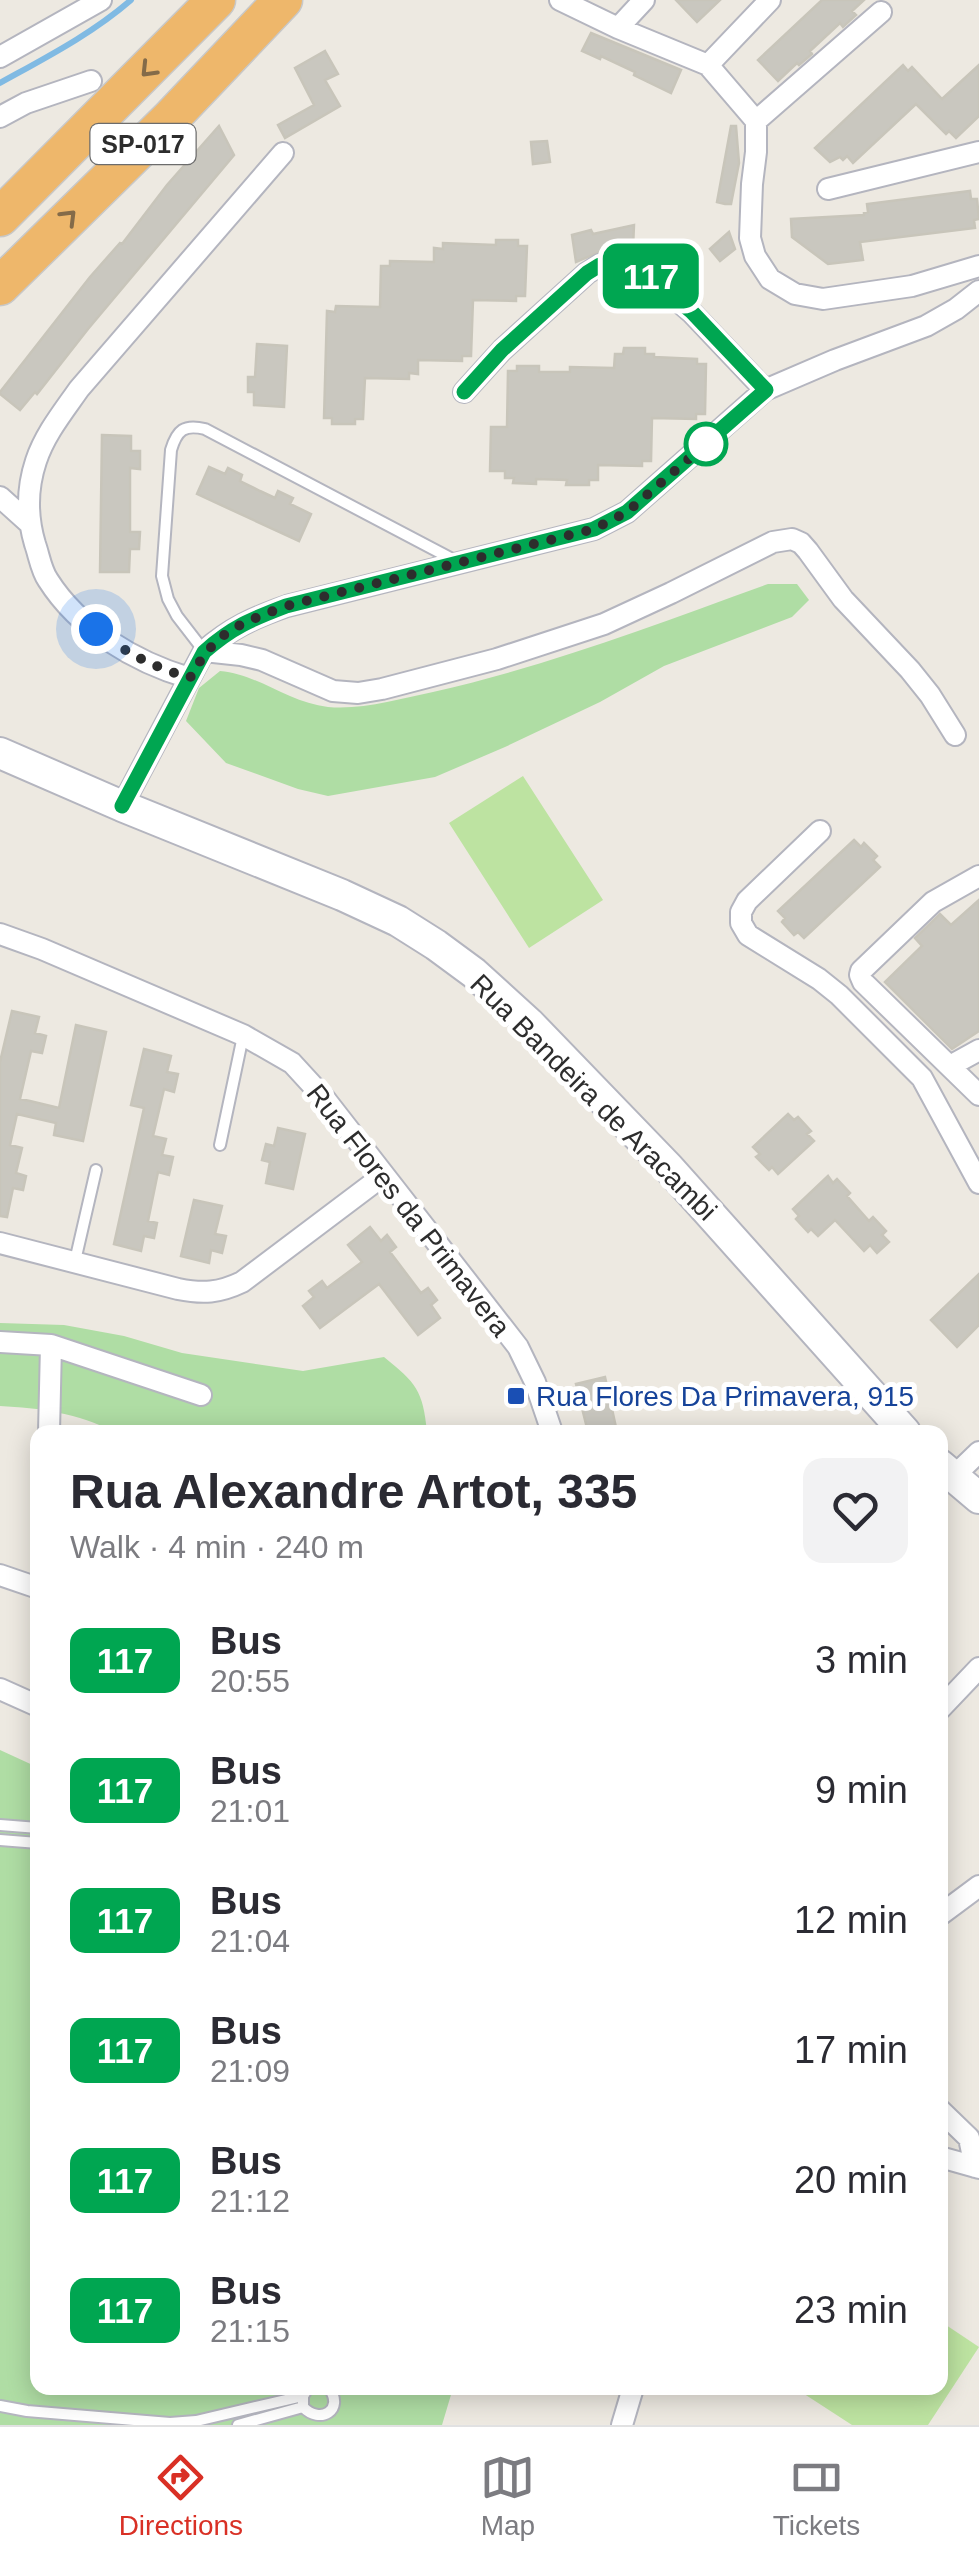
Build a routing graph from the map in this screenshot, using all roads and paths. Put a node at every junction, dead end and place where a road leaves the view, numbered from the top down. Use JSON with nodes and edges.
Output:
{"nodes":[{"id":1,"x":101,"y":0,"type":"edge"},
{"id":2,"x":216,"y":0,"type":"edge"},
{"id":3,"x":283,"y":0,"type":"edge"},
{"id":4,"x":560,"y":0,"type":"edge"},
{"id":5,"x":644,"y":0,"type":"edge"},
{"id":6,"x":770,"y":0,"type":"edge"},
{"id":7,"x":881,"y":12,"type":"dead end"},
{"id":8,"x":618,"y":28,"type":"junction"},
{"id":9,"x":0,"y":57,"type":"edge"},
{"id":10,"x":708,"y":65,"type":"junction"},
{"id":11,"x":92,"y":81,"type":"dead end"},
{"id":12,"x":0,"y":117,"type":"edge"},
{"id":13,"x":756,"y":122,"type":"junction"},
{"id":14,"x":283,"y":152,"type":"dead end"},
{"id":15,"x":979,"y":152,"type":"edge"},
{"id":16,"x":828,"y":189,"type":"dead end"},
{"id":17,"x":0,"y":217,"type":"edge"},
{"id":18,"x":979,"y":266,"type":"edge"},
{"id":19,"x":0,"y":286,"type":"edge"},
{"id":20,"x":979,"y":291,"type":"edge"},
{"id":21,"x":766,"y":390,"type":"junction"},
{"id":22,"x":464,"y":392,"type":"dead end"},
{"id":23,"x":0,"y":497,"type":"edge"},
{"id":24,"x":29,"y":523,"type":"junction"},
{"id":25,"x":462,"y":563,"type":"junction"},
{"id":26,"x":204,"y":652,"type":"junction"},
{"id":27,"x":190,"y":678,"type":"junction"},
{"id":28,"x":955,"y":735,"type":"dead end"},
{"id":29,"x":0,"y":753,"type":"edge"},
{"id":30,"x":122,"y":806,"type":"junction"},
{"id":31,"x":820,"y":831,"type":"dead end"},
{"id":32,"x":979,"y":876,"type":"edge"},
{"id":33,"x":0,"y":934,"type":"edge"},
{"id":34,"x":244,"y":1035,"type":"junction"},
{"id":35,"x":979,"y":1050,"type":"edge"},
{"id":36,"x":946,"y":1062,"type":"junction"},
{"id":37,"x":922,"y":1078,"type":"junction"},
{"id":38,"x":979,"y":1096,"type":"edge"},
{"id":39,"x":220,"y":1145,"type":"dead end"},
{"id":40,"x":96,"y":1170,"type":"dead end"},
{"id":41,"x":384,"y":1175,"type":"junction"},
{"id":42,"x":979,"y":1183,"type":"edge"},
{"id":43,"x":0,"y":1243,"type":"edge"},
{"id":44,"x":75,"y":1262,"type":"junction"},
{"id":45,"x":0,"y":1342,"type":"edge"},
{"id":46,"x":51,"y":1345,"type":"junction"},
{"id":47,"x":200,"y":1396,"type":"dead end"},
{"id":48,"x":49,"y":1425,"type":"edge"},
{"id":49,"x":550,"y":1425,"type":"edge"},
{"id":50,"x":899,"y":1425,"type":"edge"},
{"id":51,"x":979,"y":1452,"type":"edge"},
{"id":52,"x":948,"y":1471,"type":"edge"},
{"id":53,"x":948,"y":1474,"type":"edge"},
{"id":54,"x":979,"y":1498,"type":"edge"},
{"id":55,"x":0,"y":1575,"type":"edge"},
{"id":56,"x":30,"y":1585,"type":"edge"},
{"id":57,"x":979,"y":1668,"type":"edge"},
{"id":58,"x":0,"y":1689,"type":"edge"},
{"id":59,"x":948,"y":1701,"type":"edge"},
{"id":60,"x":30,"y":1702,"type":"edge"},
{"id":61,"x":0,"y":1825,"type":"edge"},
{"id":62,"x":30,"y":1827,"type":"edge"},
{"id":63,"x":0,"y":1840,"type":"edge"},
{"id":64,"x":30,"y":1842,"type":"edge"},
{"id":65,"x":979,"y":1886,"type":"edge"},
{"id":66,"x":948,"y":1909,"type":"edge"},
{"id":67,"x":948,"y":2115,"type":"edge"},
{"id":68,"x":974,"y":2133,"type":"edge"},
{"id":69,"x":948,"y":2159,"type":"edge"},
{"id":70,"x":977,"y":2167,"type":"edge"},
{"id":71,"x":333,"y":2395,"type":"edge"},
{"id":72,"x":631,"y":2395,"type":"edge"},
{"id":73,"x":305,"y":2397,"type":"edge"},
{"id":74,"x":0,"y":2406,"type":"edge"},
{"id":75,"x":328,"y":2414,"type":"junction"},
{"id":76,"x":238,"y":2425,"type":"edge"},
{"id":77,"x":336,"y":2425,"type":"edge"},
{"id":78,"x":622,"y":2425,"type":"edge"}],
"edges":[{"from":1,"to":9,"type":"street"},
{"from":2,"to":17,"type":"highway","number":"SP-017","one_way":true},
{"from":19,"to":3,"type":"highway","number":"SP-017","one_way":true},
{"from":4,"to":8,"type":"street"},
{"from":5,"to":8,"type":"street"},
{"from":6,"to":10,"type":"street"},
{"from":7,"to":13,"type":"street"},
{"from":8,"to":10,"type":"street"},
{"from":10,"to":13,"type":"street"},
{"from":11,"to":12,"type":"street"},
{"from":13,"to":18,"type":"street"},
{"from":14,"to":24,"type":"street"},
{"from":15,"to":16,"type":"street"},
{"from":20,"to":21,"type":"street"},
{"from":21,"to":22,"type":"street"},
{"from":21,"to":25,"type":"street"},
{"from":23,"to":24,"type":"street"},
{"from":24,"to":27,"type":"street"},
{"from":25,"to":26,"type":"street"},
{"from":25,"to":26,"type":"lane"},
{"from":26,"to":27,"type":"street"},
{"from":26,"to":28,"type":"street"},
{"from":27,"to":30,"type":"street"},
{"from":29,"to":30,"type":"main road","name":"Rua Bandeira de Aracambi"},
{"from":30,"to":50,"type":"main road","name":"Rua Bandeira de Aracambi"},
{"from":31,"to":37,"type":"street"},
{"from":32,"to":36,"type":"street"},
{"from":33,"to":34,"type":"street","name":"Rua Flores da Primavera"},
{"from":34,"to":39,"type":"lane"},
{"from":34,"to":41,"type":"street","name":"Rua Flores da Primavera"},
{"from":35,"to":36,"type":"street"},
{"from":36,"to":37,"type":"street"},
{"from":36,"to":38,"type":"street"},
{"from":37,"to":42,"type":"street"},
{"from":40,"to":44,"type":"lane"},
{"from":41,"to":44,"type":"street"},
{"from":41,"to":49,"type":"street","name":"Rua Flores da Primavera"},
{"from":43,"to":44,"type":"street"},
{"from":45,"to":46,"type":"street"},
{"from":46,"to":47,"type":"street"},
{"from":46,"to":48,"type":"street"},
{"from":51,"to":52,"type":"street"},
{"from":53,"to":54,"type":"main road"},
{"from":55,"to":56,"type":"street"},
{"from":57,"to":59,"type":"street"},
{"from":58,"to":60,"type":"street"},
{"from":61,"to":62,"type":"lane"},
{"from":63,"to":64,"type":"lane"},
{"from":65,"to":66,"type":"street"},
{"from":67,"to":68,"type":"street"},
{"from":68,"to":70,"type":"street"},
{"from":69,"to":70,"type":"street"},
{"from":71,"to":75,"type":"lane"},
{"from":72,"to":78,"type":"street"},
{"from":73,"to":74,"type":"lane"},
{"from":73,"to":75,"type":"lane"},
{"from":73,"to":76,"type":"lane"},
{"from":75,"to":77,"type":"lane"}]}
